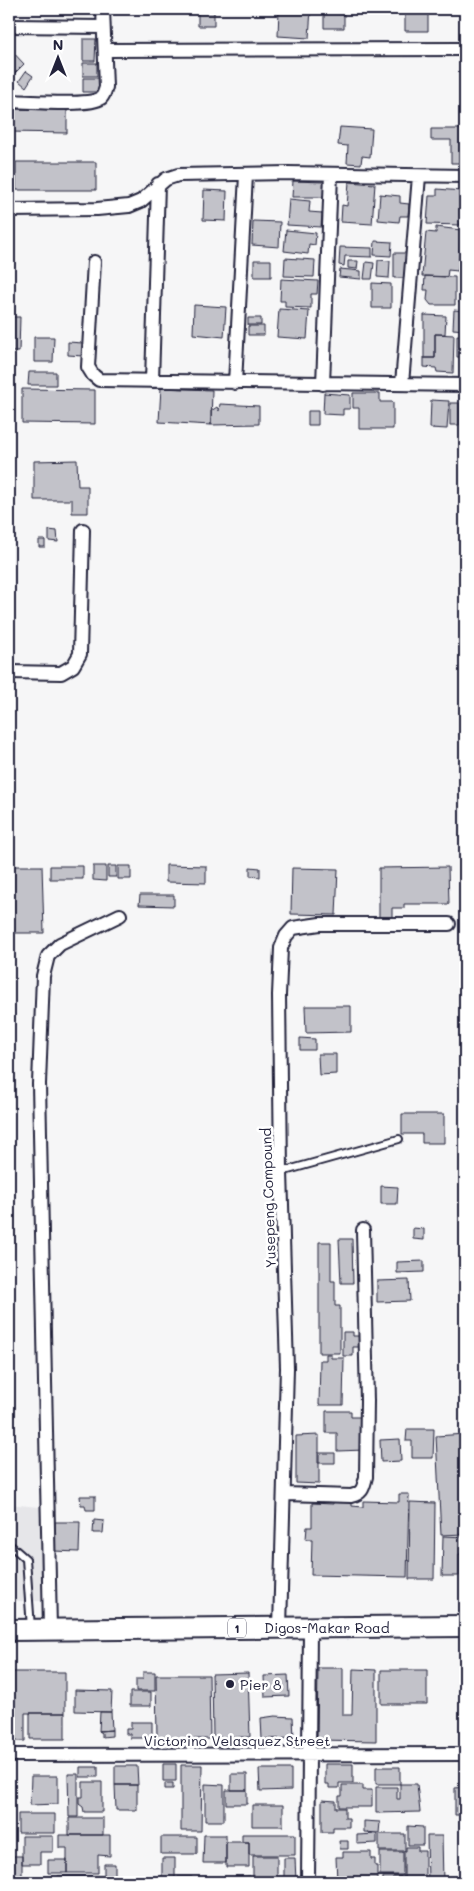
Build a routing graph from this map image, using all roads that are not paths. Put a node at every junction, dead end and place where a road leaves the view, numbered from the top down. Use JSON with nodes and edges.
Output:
{"nodes":[{"id":1,"x":103,"y":9,"type":"edge"},
{"id":2,"x":9,"y":26,"type":"edge"},
{"id":3,"x":103,"y":27,"type":"junction"},
{"id":4,"x":465,"y":49,"type":"edge"},
{"id":5,"x":105,"y":50,"type":"junction"},
{"id":6,"x":9,"y":101,"type":"edge"},
{"id":7,"x":331,"y":174,"type":"junction"},
{"id":8,"x":246,"y":176,"type":"junction"},
{"id":9,"x":419,"y":176,"type":"junction"},
{"id":10,"x":465,"y":176,"type":"edge"},
{"id":11,"x":158,"y":184,"type":"junction"},
{"id":12,"x":9,"y":210,"type":"edge"},
{"id":13,"x":94,"y":262,"type":"dead end"},
{"id":14,"x":152,"y":381,"type":"junction"},
{"id":15,"x":235,"y":383,"type":"junction"},
{"id":16,"x":323,"y":384,"type":"junction"},
{"id":17,"x":402,"y":384,"type":"junction"},
{"id":18,"x":465,"y":385,"type":"edge"},
{"id":19,"x":83,"y":530,"type":"dead end"},
{"id":20,"x":9,"y":672,"type":"edge"},
{"id":21,"x":120,"y":915,"type":"dead end"},
{"id":22,"x":449,"y":924,"type":"dead end"},
{"id":23,"x":399,"y":1139,"type":"dead end"},
{"id":24,"x":281,"y":1172,"type":"junction"},
{"id":25,"x":363,"y":1230,"type":"dead end"},
{"id":26,"x":285,"y":1494,"type":"junction"},
{"id":27,"x":10,"y":1545,"type":"edge"},
{"id":28,"x":465,"y":1626,"type":"edge"},
{"id":29,"x":280,"y":1628,"type":"junction"},
{"id":30,"x":310,"y":1628,"type":"junction"},
{"id":31,"x":40,"y":1629,"type":"junction"},
{"id":32,"x":9,"y":1630,"type":"edge"},
{"id":33,"x":9,"y":1754,"type":"edge"},
{"id":34,"x":465,"y":1754,"type":"edge"},
{"id":35,"x":308,"y":1755,"type":"junction"},
{"id":36,"x":308,"y":1882,"type":"edge"}],
"edges":[{"from":1,"to":3,"type":"street"},
{"from":2,"to":3,"type":"street"},
{"from":3,"to":5,"type":"street"},
{"from":4,"to":5,"type":"street"},
{"from":5,"to":6,"type":"street"},
{"from":7,"to":8,"type":"street"},
{"from":7,"to":9,"type":"street"},
{"from":7,"to":16,"type":"street"},
{"from":8,"to":11,"type":"street"},
{"from":8,"to":15,"type":"street"},
{"from":9,"to":10,"type":"street"},
{"from":9,"to":17,"type":"street"},
{"from":11,"to":12,"type":"street"},
{"from":11,"to":14,"type":"street"},
{"from":13,"to":14,"type":"street"},
{"from":14,"to":15,"type":"street"},
{"from":15,"to":16,"type":"street"},
{"from":16,"to":17,"type":"street"},
{"from":17,"to":18,"type":"street"},
{"from":19,"to":20,"type":"street"},
{"from":21,"to":31,"type":"street"},
{"from":22,"to":24,"type":"street","name":"Yusepeng Compound"},
{"from":23,"to":24,"type":"lane"},
{"from":24,"to":26,"type":"street","name":"Yusepeng Compound"},
{"from":25,"to":26,"type":"street"},
{"from":26,"to":29,"type":"street","name":"Yusepeng Compound"},
{"from":27,"to":31,"type":"lane"},
{"from":28,"to":30,"type":"main road","name":"Digos-Makar Road","number":"1"},
{"from":29,"to":30,"type":"main road","name":"Digos-Makar Road","number":"1"},
{"from":29,"to":31,"type":"main road","name":"Digos-Makar Road","number":"1"},
{"from":30,"to":35,"type":"street"},
{"from":31,"to":32,"type":"main road","name":"Digos-Makar Road","number":"1"},
{"from":33,"to":35,"type":"street","name":"Victorino Velasquez Street"},
{"from":34,"to":35,"type":"street","name":"Victorino Velasquez Street"},
{"from":35,"to":36,"type":"street"}]}
